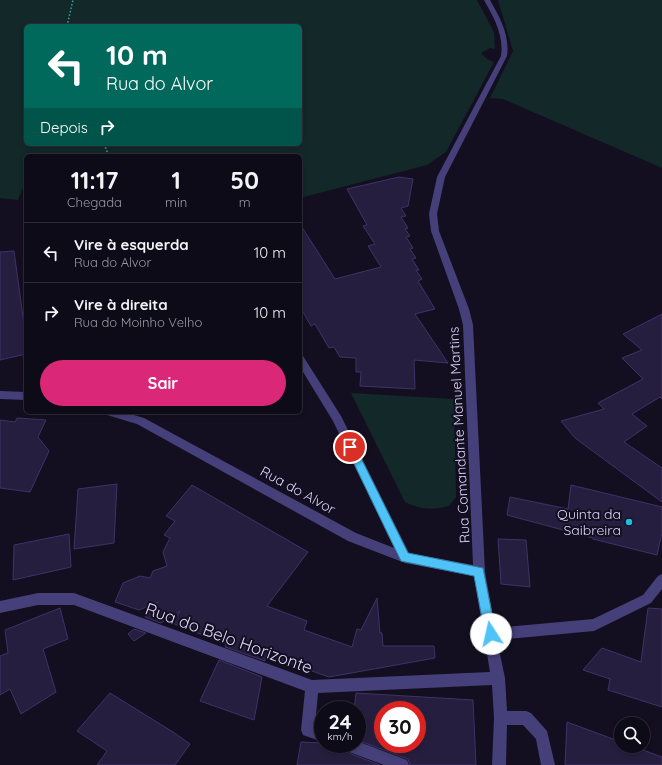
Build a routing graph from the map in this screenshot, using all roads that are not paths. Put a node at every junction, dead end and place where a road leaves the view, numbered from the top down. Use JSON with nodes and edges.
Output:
{"nodes":[{"id":1,"x":487,"y":0,"type":"edge"},
{"id":2,"x":302,"y":362,"type":"edge"},
{"id":3,"x":0,"y":395,"type":"edge"},
{"id":4,"x":24,"y":396,"type":"edge"},
{"id":5,"x":117,"y":414,"type":"edge"},
{"id":6,"x":405,"y":558,"type":"junction"},
{"id":7,"x":479,"y":572,"type":"junction"},
{"id":8,"x":662,"y":580,"type":"edge"},
{"id":9,"x":0,"y":607,"type":"edge"},
{"id":10,"x":491,"y":634,"type":"junction"},
{"id":11,"x":498,"y":678,"type":"junction"},
{"id":12,"x":312,"y":687,"type":"junction"},
{"id":13,"x":501,"y":718,"type":"junction"},
{"id":14,"x":314,"y":732,"type":"edge"},
{"id":15,"x":366,"y":752,"type":"edge"},
{"id":16,"x":402,"y":765,"type":"edge"},
{"id":17,"x":499,"y":765,"type":"edge"},
{"id":18,"x":548,"y":765,"type":"edge"}],
"edges":[{"from":1,"to":7,"type":"street","name":"Rua Comandante Manuel Martins"},
{"from":2,"to":6,"type":"street"},
{"from":3,"to":4,"type":"street"},
{"from":5,"to":6,"type":"street","name":"Rua do Alvor"},
{"from":6,"to":7,"type":"street","name":"Rua do Alvor"},
{"from":7,"to":10,"type":"street","name":"Rua Comandante Manuel Martins"},
{"from":8,"to":10,"type":"street"},
{"from":9,"to":12,"type":"street","name":"Rua do Belo Horizonte"},
{"from":10,"to":11,"type":"street","name":"Rua Comandante Manuel Martins"},
{"from":11,"to":12,"type":"street","name":"Rua do Belo Horizonte"},
{"from":11,"to":13,"type":"street","name":"Rua Comandante Manuel Martins"},
{"from":12,"to":14,"type":"street"},
{"from":13,"to":17,"type":"street","name":"Rua Comandante Manuel Martins"},
{"from":13,"to":18,"type":"street"},
{"from":15,"to":16,"type":"street"}]}
